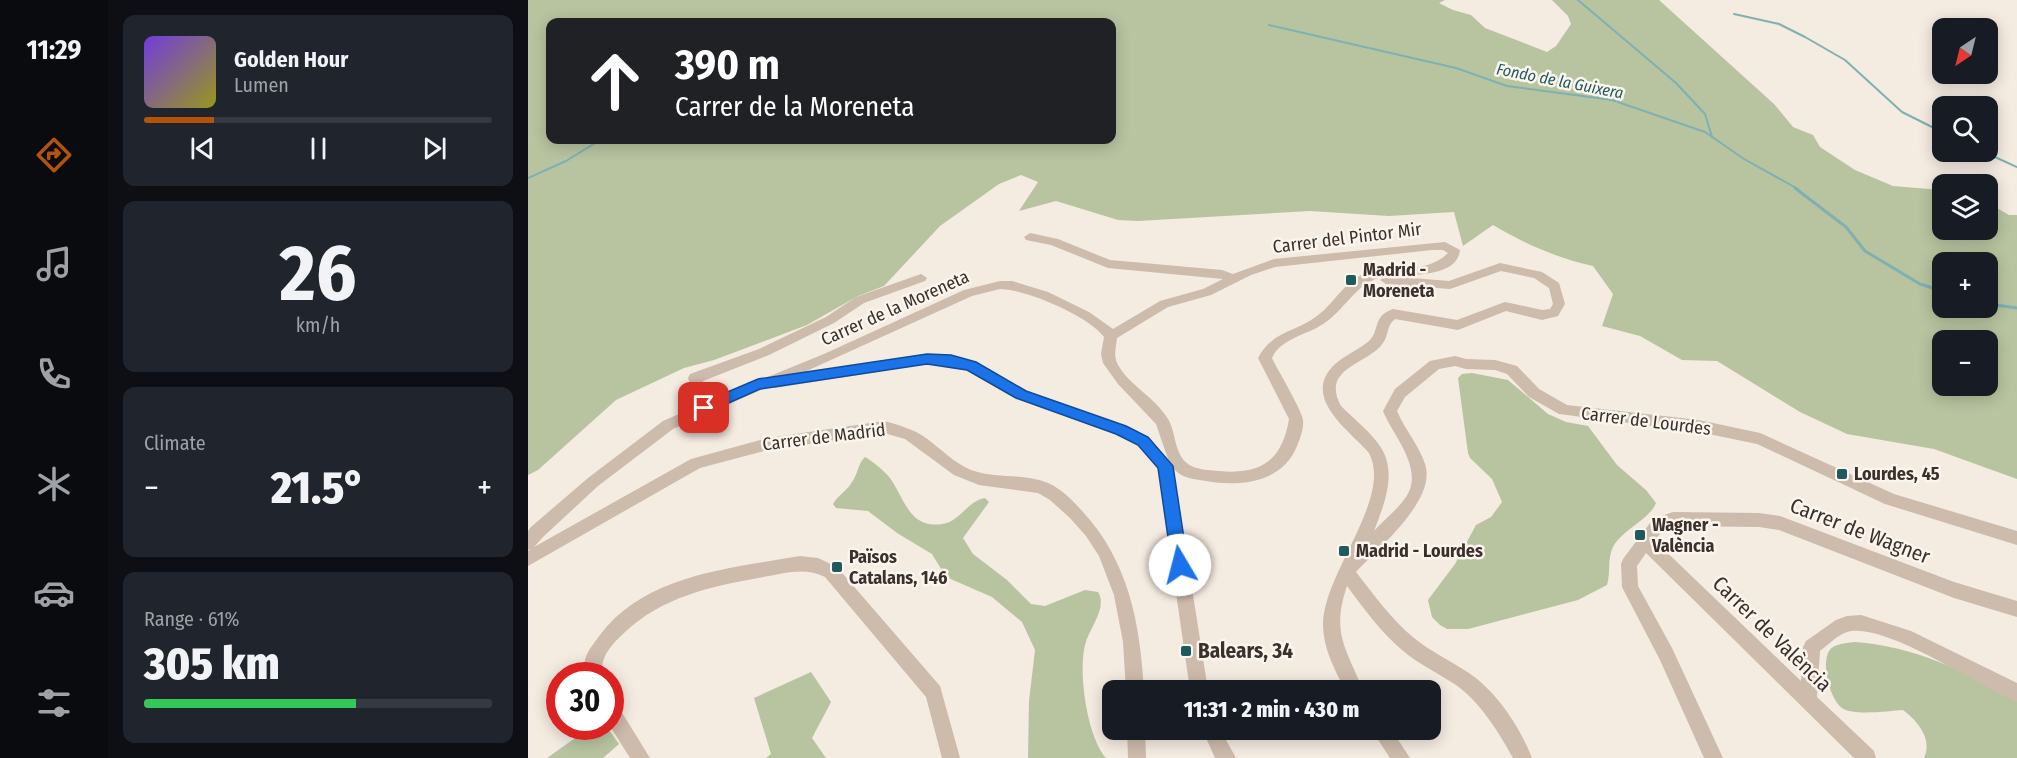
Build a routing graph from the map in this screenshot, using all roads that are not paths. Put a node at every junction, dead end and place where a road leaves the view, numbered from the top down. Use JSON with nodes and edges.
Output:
{"nodes":[{"id":1,"x":1030,"y":237,"type":"dead end"},
{"id":2,"x":921,"y":278,"type":"dead end"},
{"id":3,"x":1235,"y":279,"type":"junction"},
{"id":4,"x":1354,"y":283,"type":"junction"},
{"id":5,"x":1111,"y":336,"type":"junction"},
{"id":6,"x":758,"y":384,"type":"junction"},
{"id":7,"x":704,"y":408,"type":"junction"},
{"id":8,"x":1172,"y":467,"type":"junction"},
{"id":9,"x":2017,"y":538,"type":"edge"},
{"id":10,"x":1645,"y":542,"type":"junction"},
{"id":11,"x":528,"y":543,"type":"edge"},
{"id":12,"x":528,"y":559,"type":"edge"},
{"id":13,"x":1346,"y":571,"type":"junction"},
{"id":14,"x":2017,"y":609,"type":"edge"},
{"id":15,"x":592,"y":662,"type":"edge"},
{"id":16,"x":1135,"y":680,"type":"edge"},
{"id":17,"x":1198,"y":680,"type":"edge"},
{"id":18,"x":1348,"y":680,"type":"edge"},
{"id":19,"x":2017,"y":693,"type":"edge"},
{"id":20,"x":1808,"y":701,"type":"junction"},
{"id":21,"x":624,"y":731,"type":"edge"},
{"id":22,"x":1136,"y":740,"type":"edge"},
{"id":23,"x":1216,"y":740,"type":"edge"},
{"id":24,"x":1388,"y":740,"type":"edge"},
{"id":25,"x":641,"y":758,"type":"edge"},
{"id":26,"x":951,"y":758,"type":"edge"},
{"id":27,"x":1137,"y":758,"type":"edge"},
{"id":28,"x":1227,"y":758,"type":"edge"},
{"id":29,"x":1401,"y":758,"type":"edge"},
{"id":30,"x":1523,"y":758,"type":"edge"},
{"id":31,"x":1714,"y":758,"type":"edge"},
{"id":32,"x":1867,"y":758,"type":"edge"}],
"edges":[{"from":1,"to":3,"type":"street"},
{"from":2,"to":7,"type":"street"},
{"from":3,"to":4,"type":"street","name":"Carrer del Pintor Mir"},
{"from":3,"to":5,"type":"street","name":"Carrer del Pintor Mir"},
{"from":4,"to":8,"type":"street"},
{"from":4,"to":13,"type":"street"},
{"from":5,"to":6,"type":"street","name":"Carrer de la Moreneta"},
{"from":5,"to":8,"type":"street"},
{"from":6,"to":7,"type":"street","name":"Carrer de la Moreneta"},
{"from":6,"to":8,"type":"street"},
{"from":7,"to":11,"type":"street","name":"Carrer de la Moreneta"},
{"from":8,"to":17,"type":"street"},
{"from":9,"to":13,"type":"street","name":"Carrer de Lourdes"},
{"from":10,"to":14,"type":"street","name":"Carrer de Wagner"},
{"from":10,"to":20,"type":"street","name":"Carrer de València"},
{"from":10,"to":31,"type":"street","name":"Carrer de Wagner"},
{"from":12,"to":16,"type":"street","name":"Carrer de Madrid"},
{"from":13,"to":18,"type":"street"},
{"from":13,"to":30,"type":"street"},
{"from":15,"to":26,"type":"street"},
{"from":19,"to":20,"type":"street"},
{"from":20,"to":32,"type":"street","name":"Carrer de València"},
{"from":21,"to":25,"type":"street"},
{"from":22,"to":27,"type":"street"},
{"from":23,"to":28,"type":"street"},
{"from":24,"to":29,"type":"street"}]}
